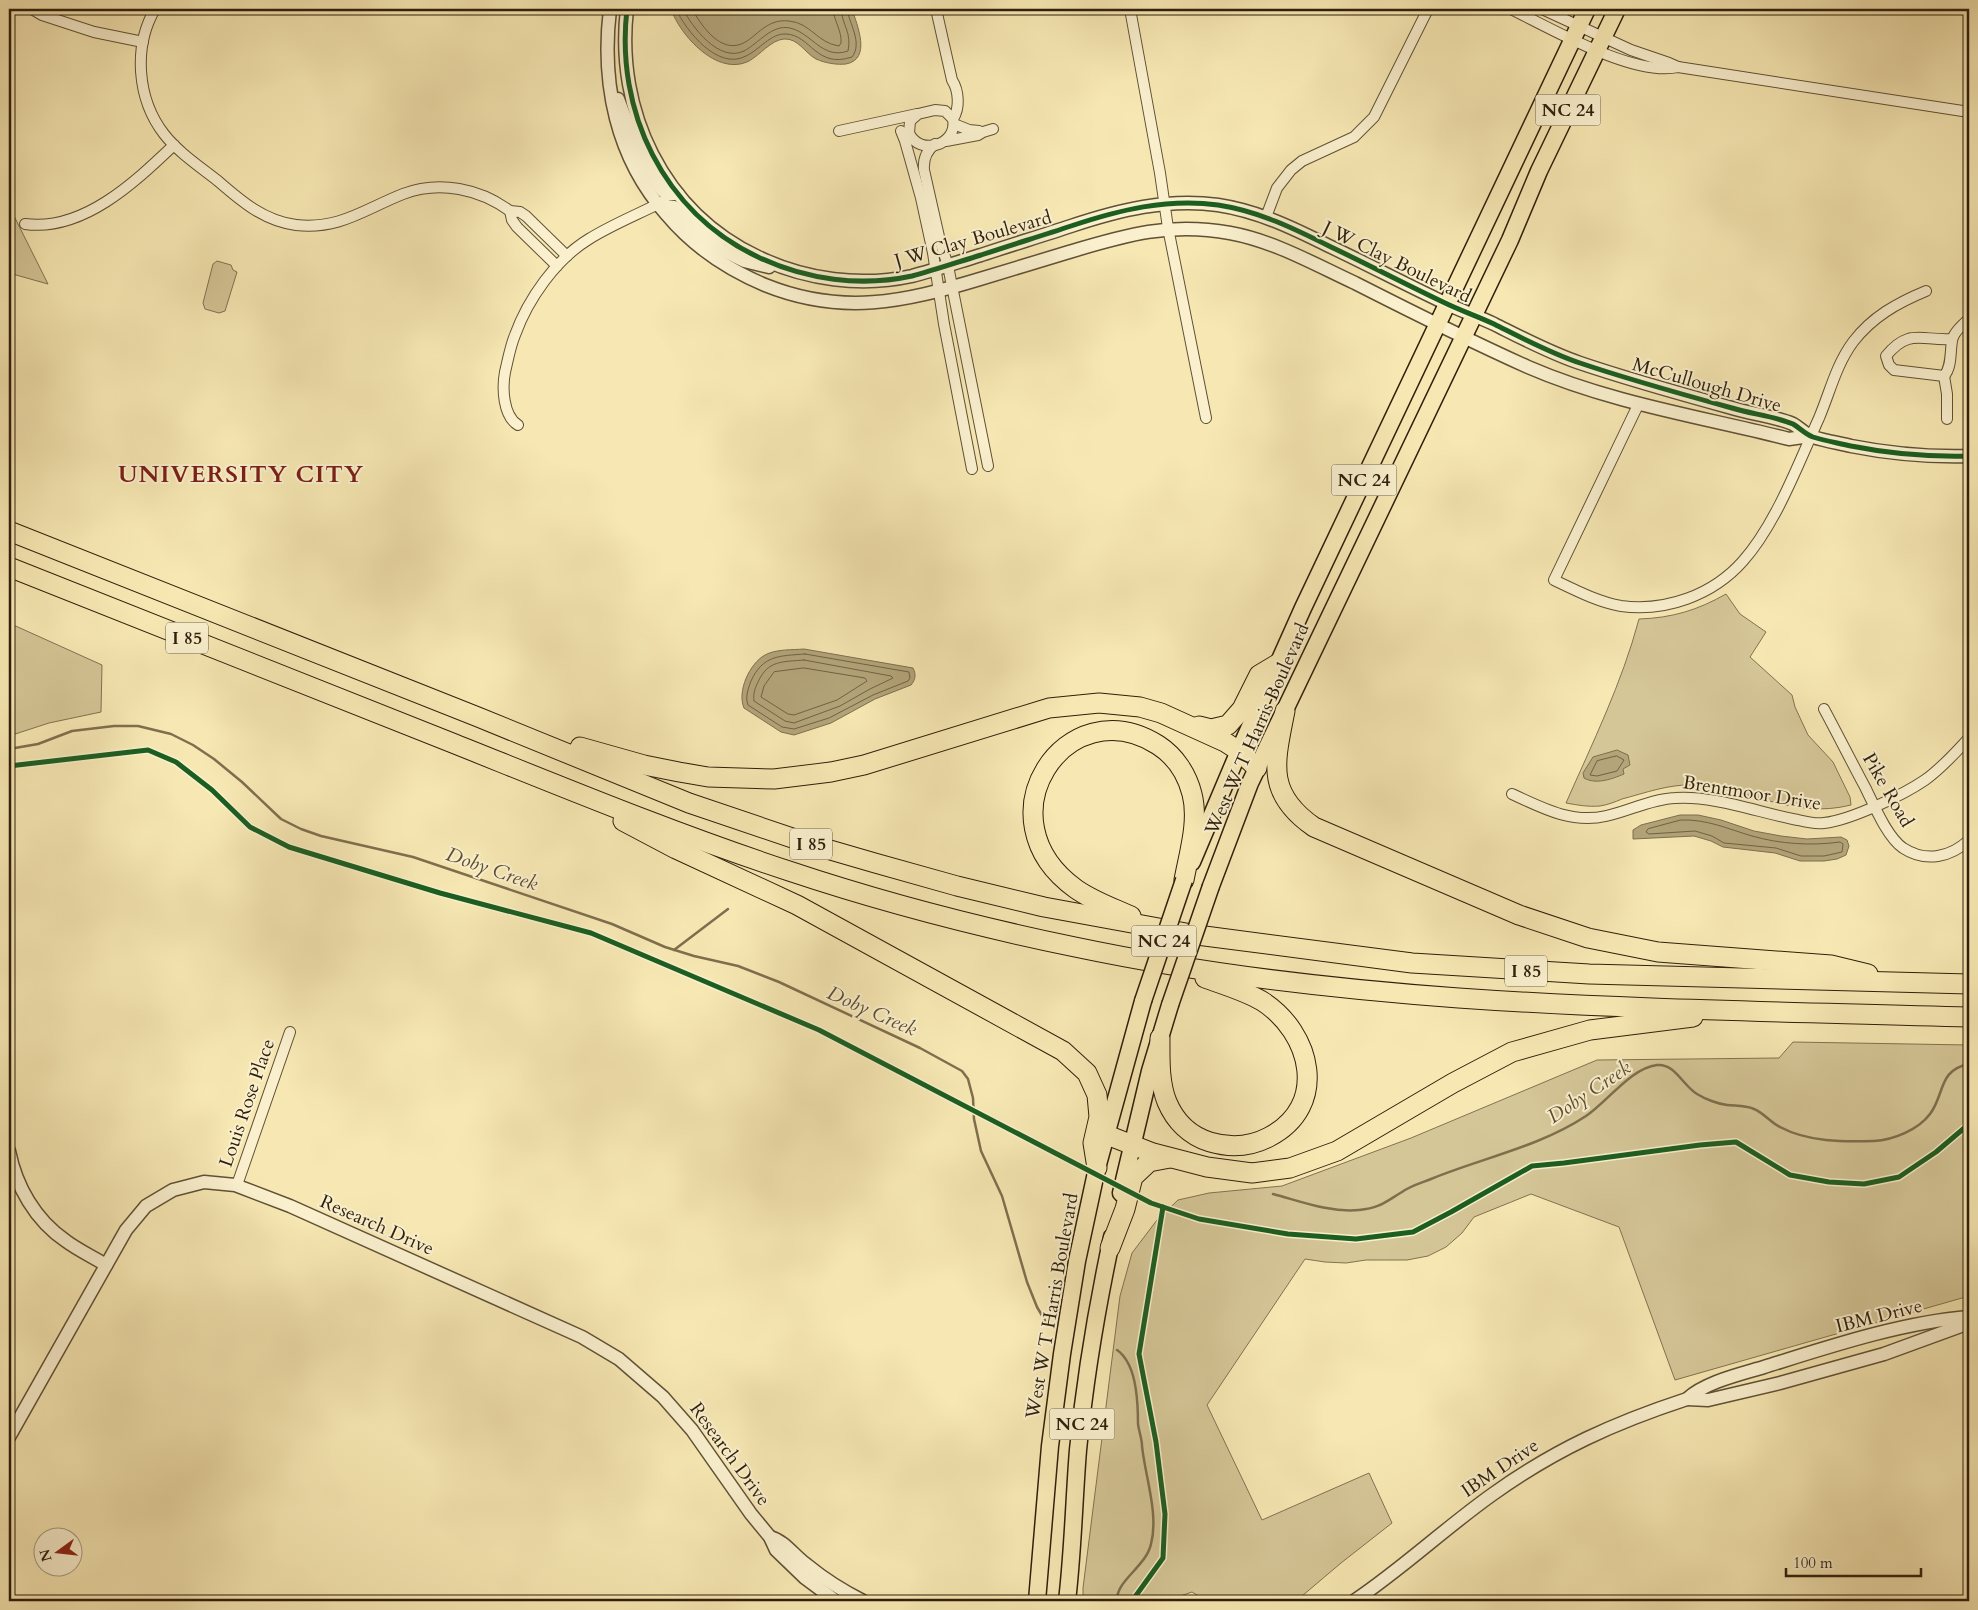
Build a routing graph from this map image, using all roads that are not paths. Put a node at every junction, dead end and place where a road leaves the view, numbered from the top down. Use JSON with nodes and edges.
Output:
{"nodes":[{"id":1,"x":32,"y":9,"type":"edge"},
{"id":2,"x":155,"y":9,"type":"edge"},
{"id":3,"x":610,"y":9,"type":"edge"},
{"id":4,"x":627,"y":9,"type":"edge"},
{"id":5,"x":936,"y":9,"type":"edge"},
{"id":6,"x":1130,"y":9,"type":"edge"},
{"id":7,"x":1428,"y":9,"type":"edge"},
{"id":8,"x":1511,"y":9,"type":"edge"},
{"id":9,"x":1542,"y":9,"type":"edge"},
{"id":10,"x":1587,"y":9,"type":"edge"},
{"id":11,"x":1617,"y":9,"type":"edge"},
{"id":12,"x":1576,"y":32,"type":"junction"},
{"id":13,"x":143,"y":42,"type":"junction"},
{"id":14,"x":1600,"y":44,"type":"junction"},
{"id":15,"x":608,"y":77,"type":"junction"},
{"id":16,"x":952,"y":80,"type":"junction"},
{"id":17,"x":936,"y":110,"type":"junction"},
{"id":18,"x":1969,"y":112,"type":"edge"},
{"id":19,"x":918,"y":114,"type":"junction"},
{"id":20,"x":953,"y":121,"type":"junction"},
{"id":21,"x":901,"y":131,"type":"junction"},
{"id":22,"x":912,"y":139,"type":"junction"},
{"id":23,"x":939,"y":143,"type":"junction"},
{"id":24,"x":174,"y":145,"type":"junction"},
{"id":25,"x":678,"y":194,"type":"junction"},
{"id":26,"x":1165,"y":204,"type":"junction"},
{"id":27,"x":658,"y":205,"type":"junction"},
{"id":28,"x":510,"y":212,"type":"junction"},
{"id":29,"x":1266,"y":217,"type":"junction"},
{"id":30,"x":25,"y":224,"type":"dead end"},
{"id":31,"x":1168,"y":228,"type":"junction"},
{"id":32,"x":567,"y":256,"type":"junction"},
{"id":33,"x":557,"y":266,"type":"junction"},
{"id":34,"x":779,"y":266,"type":"junction"},
{"id":35,"x":942,"y":267,"type":"junction"},
{"id":36,"x":952,"y":287,"type":"junction"},
{"id":37,"x":1926,"y":291,"type":"dead end"},
{"id":38,"x":938,"y":292,"type":"junction"},
{"id":39,"x":1446,"y":304,"type":"junction"},
{"id":40,"x":1474,"y":315,"type":"junction"},
{"id":41,"x":1969,"y":319,"type":"edge"},
{"id":42,"x":1437,"y":324,"type":"junction"},
{"id":43,"x":1463,"y":337,"type":"junction"},
{"id":44,"x":1952,"y":339,"type":"junction"},
{"id":45,"x":1944,"y":376,"type":"junction"},
{"id":46,"x":1639,"y":403,"type":"junction"},
{"id":47,"x":1206,"y":418,"type":"dead end"},
{"id":48,"x":1947,"y":419,"type":"dead end"},
{"id":49,"x":518,"y":425,"type":"dead end"},
{"id":50,"x":1810,"y":436,"type":"junction"},
{"id":51,"x":1969,"y":456,"type":"edge"},
{"id":52,"x":988,"y":466,"type":"dead end"},
{"id":53,"x":972,"y":470,"type":"dead end"},
{"id":54,"x":9,"y":531,"type":"edge"},
{"id":55,"x":9,"y":567,"type":"edge"},
{"id":56,"x":1279,"y":664,"type":"junction"},
{"id":57,"x":1824,"y":709,"type":"dead end"},
{"id":58,"x":1285,"y":711,"type":"junction"},
{"id":59,"x":478,"y":717,"type":"junction"},
{"id":60,"x":1183,"y":723,"type":"junction"},
{"id":61,"x":1969,"y":738,"type":"edge"},
{"id":62,"x":1238,"y":751,"type":"junction"},
{"id":63,"x":1257,"y":768,"type":"junction"},
{"id":64,"x":535,"y":776,"type":"junction"},
{"id":65,"x":1512,"y":794,"type":"dead end"},
{"id":66,"x":1874,"y":806,"type":"junction"},
{"id":67,"x":1969,"y":840,"type":"edge"},
{"id":68,"x":1184,"y":880,"type":"junction"},
{"id":69,"x":1157,"y":927,"type":"junction"},
{"id":70,"x":1174,"y":966,"type":"junction"},
{"id":71,"x":1898,"y":982,"type":"junction"},
{"id":72,"x":1969,"y":984,"type":"edge"},
{"id":73,"x":1724,"y":1010,"type":"junction"},
{"id":74,"x":1969,"y":1017,"type":"edge"},
{"id":75,"x":290,"y":1032,"type":"dead end"},
{"id":76,"x":1160,"y":1038,"type":"junction"},
{"id":77,"x":1107,"y":1135,"type":"junction"},
{"id":78,"x":1132,"y":1146,"type":"junction"},
{"id":79,"x":9,"y":1151,"type":"edge"},
{"id":80,"x":1170,"y":1158,"type":"junction"},
{"id":81,"x":1097,"y":1168,"type":"junction"},
{"id":82,"x":237,"y":1185,"type":"junction"},
{"id":83,"x":1110,"y":1248,"type":"junction"},
{"id":84,"x":106,"y":1265,"type":"junction"},
{"id":85,"x":1969,"y":1317,"type":"edge"},
{"id":86,"x":1969,"y":1323,"type":"edge"},
{"id":87,"x":1687,"y":1398,"type":"junction"},
{"id":88,"x":9,"y":1437,"type":"edge"},
{"id":89,"x":770,"y":1537,"type":"junction"},
{"id":90,"x":1039,"y":1571,"type":"junction"},
{"id":91,"x":1068,"y":1599,"type":"edge"},
{"id":92,"x":836,"y":1601,"type":"edge"},
{"id":93,"x":863,"y":1601,"type":"edge"},
{"id":94,"x":1026,"y":1601,"type":"edge"},
{"id":95,"x":1037,"y":1601,"type":"edge"},
{"id":96,"x":1354,"y":1601,"type":"edge"}],
"edges":[{"from":1,"to":13,"type":"street"},
{"from":2,"to":13,"type":"street"},
{"from":3,"to":15,"type":"street","name":"J W Clay Boulevard"},
{"from":4,"to":25,"type":"street","name":"J W Clay Boulevard"},
{"from":5,"to":16,"type":"street"},
{"from":6,"to":26,"type":"street"},
{"from":7,"to":29,"type":"street"},
{"from":8,"to":12,"type":"street"},
{"from":9,"to":12,"type":"street"},
{"from":10,"to":12,"type":"main road","name":"West W T Harris Boulevard","number":"NC 24"},
{"from":11,"to":14,"type":"main road","name":"West W T Harris Boulevard","number":"NC 24"},
{"from":12,"to":14,"type":"street"},
{"from":12,"to":39,"type":"main road","name":"West W T Harris Boulevard","number":"NC 24"},
{"from":13,"to":24,"type":"street"},
{"from":14,"to":18,"type":"street"},
{"from":14,"to":40,"type":"main road","name":"West W T Harris Boulevard","number":"NC 24"},
{"from":15,"to":25,"type":"street"},
{"from":15,"to":27,"type":"street","name":"J W Clay Boulevard"},
{"from":16,"to":17,"type":"street"},
{"from":16,"to":20,"type":"street"},
{"from":17,"to":19,"type":"street"},
{"from":17,"to":20,"type":"street"},
{"from":19,"to":21,"type":"street"},
{"from":19,"to":22,"type":"street"},
{"from":20,"to":23,"type":"street"},
{"from":20,"to":23,"type":"street"},
{"from":21,"to":22,"type":"street"},
{"from":21,"to":35,"type":"street"},
{"from":22,"to":23,"type":"street"},
{"from":23,"to":35,"type":"street"},
{"from":24,"to":28,"type":"street"},
{"from":24,"to":30,"type":"street"},
{"from":25,"to":27,"type":"street"},
{"from":25,"to":34,"type":"street","name":"J W Clay Boulevard"},
{"from":26,"to":29,"type":"street","name":"J W Clay Boulevard"},
{"from":26,"to":31,"type":"street"},
{"from":26,"to":35,"type":"street","name":"J W Clay Boulevard"},
{"from":27,"to":32,"type":"street"},
{"from":27,"to":34,"type":"street"},
{"from":27,"to":38,"type":"street","name":"J W Clay Boulevard"},
{"from":28,"to":32,"type":"street"},
{"from":28,"to":33,"type":"street"},
{"from":29,"to":39,"type":"street","name":"J W Clay Boulevard"},
{"from":31,"to":36,"type":"street","name":"J W Clay Boulevard"},
{"from":31,"to":42,"type":"street","name":"J W Clay Boulevard"},
{"from":31,"to":47,"type":"street"},
{"from":32,"to":33,"type":"street"},
{"from":33,"to":49,"type":"street"},
{"from":34,"to":35,"type":"street","name":"J W Clay Boulevard"},
{"from":35,"to":36,"type":"street"},
{"from":35,"to":38,"type":"street"},
{"from":36,"to":38,"type":"street","name":"J W Clay Boulevard"},
{"from":36,"to":52,"type":"street"},
{"from":37,"to":50,"type":"street"},
{"from":38,"to":53,"type":"street"},
{"from":39,"to":40,"type":"street","name":"J W Clay Boulevard"},
{"from":39,"to":42,"type":"main road","name":"West W T Harris Boulevard","number":"NC 24"},
{"from":40,"to":43,"type":"main road","name":"West W T Harris Boulevard","number":"NC 24"},
{"from":40,"to":50,"type":"street","name":"McCullough Drive"},
{"from":41,"to":44,"type":"street"},
{"from":42,"to":43,"type":"street","name":"McCullough Drive"},
{"from":42,"to":56,"type":"main road","name":"West W T Harris Boulevard","number":"NC 24"},
{"from":43,"to":46,"type":"street","name":"McCullough Drive"},
{"from":43,"to":58,"type":"main road","name":"West W T Harris Boulevard","number":"NC 24"},
{"from":44,"to":45,"type":"street"},
{"from":44,"to":45,"type":"street"},
{"from":45,"to":48,"type":"street"},
{"from":46,"to":50,"type":"street","name":"McCullough Drive"},
{"from":46,"to":50,"type":"street"},
{"from":50,"to":51,"type":"street","name":"McCullough Drive"},
{"from":54,"to":59,"type":"highway","number":"I 85"},
{"from":55,"to":64,"type":"highway","number":"I 85"},
{"from":56,"to":60,"type":"highway"},
{"from":56,"to":62,"type":"main road","name":"West W T Harris Boulevard","number":"NC 24"},
{"from":57,"to":66,"type":"street","name":"Pike Road"},
{"from":58,"to":63,"type":"main road","name":"West W T Harris Boulevard","number":"NC 24"},
{"from":58,"to":71,"type":"highway"},
{"from":59,"to":60,"type":"highway"},
{"from":59,"to":69,"type":"highway","number":"I 85"},
{"from":60,"to":62,"type":"highway"},
{"from":61,"to":66,"type":"street","name":"Brentmoor Drive"},
{"from":62,"to":63,"type":"highway"},
{"from":62,"to":68,"type":"main road","name":"West W T Harris Boulevard","number":"NC 24"},
{"from":63,"to":76,"type":"main road","name":"West W T Harris Boulevard","number":"NC 24","bridge":true},
{"from":64,"to":70,"type":"highway","number":"I 85"},
{"from":64,"to":81,"type":"highway"},
{"from":65,"to":66,"type":"street","name":"Brentmoor Drive"},
{"from":66,"to":67,"type":"street","name":"Pike Road"},
{"from":68,"to":69,"type":"highway"},
{"from":68,"to":77,"type":"main road","name":"West W T Harris Boulevard","number":"NC 24","bridge":true},
{"from":69,"to":71,"type":"highway","number":"I 85"},
{"from":70,"to":73,"type":"highway","number":"I 85"},
{"from":70,"to":76,"type":"highway"},
{"from":71,"to":72,"type":"highway","number":"I 85"},
{"from":73,"to":74,"type":"highway","number":"I 85"},
{"from":73,"to":80,"type":"highway"},
{"from":75,"to":82,"type":"street","name":"Louis Rose Place"},
{"from":76,"to":78,"type":"main road","name":"West W T Harris Boulevard","number":"NC 24"},
{"from":77,"to":78,"type":"highway"},
{"from":77,"to":81,"type":"main road","name":"West W T Harris Boulevard","number":"NC 24"},
{"from":78,"to":80,"type":"highway"},
{"from":78,"to":83,"type":"main road","name":"West W T Harris Boulevard","number":"NC 24"},
{"from":79,"to":84,"type":"street"},
{"from":80,"to":83,"type":"highway"},
{"from":81,"to":90,"type":"main road","name":"West W T Harris Boulevard","number":"NC 24"},
{"from":82,"to":84,"type":"street","name":"Research Drive"},
{"from":82,"to":89,"type":"street","name":"Research Drive"},
{"from":83,"to":91,"type":"main road","name":"West W T Harris Boulevard","number":"NC 24"},
{"from":84,"to":88,"type":"street","name":"Research Drive"},
{"from":85,"to":87,"type":"street","name":"IBM Drive"},
{"from":86,"to":87,"type":"street","name":"IBM Drive"},
{"from":87,"to":96,"type":"street","name":"IBM Drive"},
{"from":89,"to":92,"type":"street","name":"Research Drive"},
{"from":89,"to":93,"type":"street","name":"Research Drive"},
{"from":90,"to":94,"type":"main road"},
{"from":90,"to":95,"type":"main road","name":"West W T Harris Boulevard","number":"NC 24"}]}
